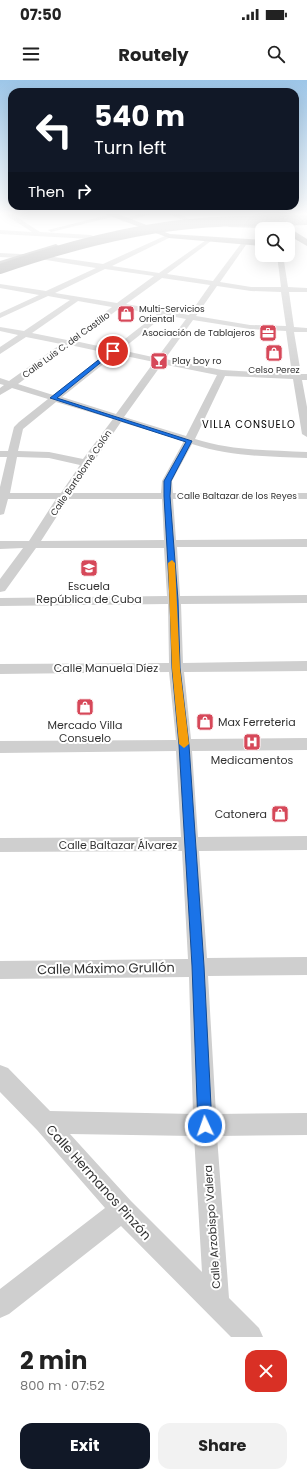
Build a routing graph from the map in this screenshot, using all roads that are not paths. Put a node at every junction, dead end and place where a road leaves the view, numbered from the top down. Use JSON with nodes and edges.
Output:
{"nodes":[{"id":1,"x":89,"y":273,"type":"edge"},
{"id":2,"x":142,"y":273,"type":"edge"},
{"id":3,"x":166,"y":273,"type":"edge"},
{"id":4,"x":223,"y":273,"type":"edge"},
{"id":5,"x":283,"y":273,"type":"edge"},
{"id":6,"x":162,"y":276,"type":"junction"},
{"id":7,"x":215,"y":283,"type":"junction"},
{"id":8,"x":0,"y":286,"type":"edge"},
{"id":9,"x":285,"y":290,"type":"junction"},
{"id":10,"x":307,"y":290,"type":"edge"},
{"id":11,"x":46,"y":294,"type":"junction"},
{"id":12,"x":76,"y":299,"type":"junction"},
{"id":13,"x":119,"y":306,"type":"junction"},
{"id":14,"x":163,"y":313,"type":"junction"},
{"id":15,"x":0,"y":316,"type":"edge"},
{"id":16,"x":191,"y":318,"type":"junction"},
{"id":17,"x":0,"y":329,"type":"edge"},
{"id":18,"x":291,"y":330,"type":"junction"},
{"id":19,"x":307,"y":330,"type":"edge"},
{"id":20,"x":26,"y":333,"type":"junction"},
{"id":21,"x":67,"y":343,"type":"junction"},
{"id":22,"x":0,"y":351,"type":"edge"},
{"id":23,"x":113,"y":351,"type":"junction"},
{"id":24,"x":159,"y":360,"type":"junction"},
{"id":25,"x":222,"y":373,"type":"junction"},
{"id":26,"x":297,"y":377,"type":"junction"},
{"id":27,"x":307,"y":377,"type":"edge"},
{"id":28,"x":0,"y":381,"type":"edge"},
{"id":29,"x":11,"y":385,"type":"junction"},
{"id":30,"x":0,"y":392,"type":"edge"},
{"id":31,"x":52,"y":398,"type":"junction"},
{"id":32,"x":119,"y":418,"type":"junction"},
{"id":33,"x":307,"y":434,"type":"edge"},
{"id":34,"x":189,"y":441,"type":"junction"},
{"id":35,"x":0,"y":454,"type":"edge"},
{"id":36,"x":12,"y":454,"type":"junction"},
{"id":37,"x":307,"y":455,"type":"edge"},
{"id":38,"x":86,"y":463,"type":"junction"},
{"id":39,"x":66,"y":495,"type":"junction"},
{"id":40,"x":2,"y":496,"type":"edge"},
{"id":41,"x":167,"y":496,"type":"junction"},
{"id":42,"x":307,"y":496,"type":"edge"},
{"id":43,"x":0,"y":512,"type":"edge"},
{"id":44,"x":307,"y":543,"type":"edge"},
{"id":45,"x":171,"y":544,"type":"junction"},
{"id":46,"x":0,"y":545,"type":"edge"},
{"id":47,"x":32,"y":545,"type":"junction"},
{"id":48,"x":0,"y":588,"type":"edge"},
{"id":49,"x":307,"y":599,"type":"edge"},
{"id":50,"x":174,"y":600,"type":"junction"},
{"id":51,"x":0,"y":602,"type":"edge"},
{"id":52,"x":307,"y":666,"type":"edge"},
{"id":53,"x":176,"y":668,"type":"junction"},
{"id":54,"x":0,"y":669,"type":"edge"},
{"id":55,"x":307,"y":744,"type":"edge"},
{"id":56,"x":184,"y":745,"type":"junction"},
{"id":57,"x":0,"y":747,"type":"edge"},
{"id":58,"x":307,"y":843,"type":"edge"},
{"id":59,"x":0,"y":845,"type":"edge"},
{"id":60,"x":190,"y":845,"type":"junction"},
{"id":61,"x":198,"y":966,"type":"junction"},
{"id":62,"x":307,"y":966,"type":"edge"},
{"id":63,"x":0,"y":970,"type":"edge"},
{"id":64,"x":0,"y":1076,"type":"edge"},
{"id":65,"x":45,"y":1122,"type":"junction"},
{"id":66,"x":307,"y":1124,"type":"edge"},
{"id":67,"x":205,"y":1126,"type":"junction"},
{"id":68,"x":122,"y":1210,"type":"junction"},
{"id":69,"x":218,"y":1304,"type":"junction"},
{"id":70,"x":0,"y":1305,"type":"edge"},
{"id":71,"x":250,"y":1337,"type":"edge"}],
"edges":[{"from":1,"to":11,"type":"street"},
{"from":2,"to":6,"type":"street"},
{"from":3,"to":6,"type":"street","name":"Calle Luis C. del Castillo"},
{"from":4,"to":7,"type":"street","name":"Calle Bartolomé Colón"},
{"from":5,"to":9,"type":"street"},
{"from":6,"to":7,"type":"street"},
{"from":6,"to":13,"type":"street","name":"Calle Luis C. del Castillo"},
{"from":7,"to":9,"type":"street"},
{"from":7,"to":16,"type":"street","name":"Calle Bartolomé Colón"},
{"from":8,"to":11,"type":"street"},
{"from":9,"to":10,"type":"street"},
{"from":9,"to":18,"type":"street"},
{"from":11,"to":12,"type":"street"},
{"from":11,"to":15,"type":"street"},
{"from":12,"to":13,"type":"street"},
{"from":12,"to":20,"type":"street"},
{"from":13,"to":14,"type":"street"},
{"from":13,"to":21,"type":"street","name":"Calle Luis C. del Castillo"},
{"from":14,"to":16,"type":"street"},
{"from":14,"to":23,"type":"street"},
{"from":16,"to":18,"type":"street"},
{"from":16,"to":24,"type":"street","name":"Calle Bartolomé Colón"},
{"from":17,"to":20,"type":"street"},
{"from":18,"to":19,"type":"street"},
{"from":18,"to":26,"type":"street"},
{"from":20,"to":21,"type":"street"},
{"from":20,"to":22,"type":"street"},
{"from":21,"to":23,"type":"street"},
{"from":21,"to":29,"type":"street","name":"Calle Luis C. del Castillo"},
{"from":23,"to":24,"type":"street"},
{"from":23,"to":31,"type":"street"},
{"from":24,"to":25,"type":"street"},
{"from":24,"to":32,"type":"street","name":"Calle Bartolomé Colón"},
{"from":25,"to":26,"type":"street"},
{"from":25,"to":34,"type":"street","name":"Calle Arzobispo Valera"},
{"from":26,"to":27,"type":"street"},
{"from":26,"to":33,"type":"street"},
{"from":28,"to":29,"type":"street"},
{"from":29,"to":30,"type":"street","name":"Calle Luis C. del Castillo"},
{"from":29,"to":31,"type":"street"},
{"from":31,"to":32,"type":"street"},
{"from":31,"to":36,"type":"street"},
{"from":32,"to":34,"type":"street"},
{"from":32,"to":38,"type":"street","name":"Calle Bartolomé Colón"},
{"from":34,"to":37,"type":"street"},
{"from":34,"to":41,"type":"street","name":"Calle Arzobispo Valera"},
{"from":35,"to":36,"type":"street"},
{"from":36,"to":38,"type":"street"},
{"from":36,"to":40,"type":"street"},
{"from":38,"to":39,"type":"street","name":"Calle Bartolomé Colón"},
{"from":39,"to":40,"type":"street","name":"Calle Baltazar de los Reyes"},
{"from":39,"to":41,"type":"street","name":"Calle Baltazar de los Reyes"},
{"from":39,"to":47,"type":"street","name":"Calle Bartolomé Colón"},
{"from":40,"to":43,"type":"street"},
{"from":41,"to":42,"type":"street","name":"Calle Baltazar de los Reyes"},
{"from":41,"to":45,"type":"street","name":"Calle Arzobispo Valera"},
{"from":44,"to":45,"type":"street"},
{"from":45,"to":47,"type":"street"},
{"from":45,"to":50,"type":"street","name":"Calle Arzobispo Valera"},
{"from":46,"to":47,"type":"street"},
{"from":47,"to":48,"type":"street","name":"Calle Bartolomé Colón"},
{"from":49,"to":50,"type":"street"},
{"from":50,"to":51,"type":"street"},
{"from":50,"to":53,"type":"street","name":"Calle Arzobispo Valera"},
{"from":52,"to":53,"type":"street","name":"Calle Manuela Díez"},
{"from":53,"to":54,"type":"street","name":"Calle Manuela Díez"},
{"from":53,"to":56,"type":"street","name":"Calle Arzobispo Valera"},
{"from":55,"to":56,"type":"street"},
{"from":56,"to":57,"type":"street"},
{"from":56,"to":60,"type":"street","name":"Calle Arzobispo Valera"},
{"from":58,"to":60,"type":"street","name":"Calle Baltazar Álvarez"},
{"from":59,"to":60,"type":"street","name":"Calle Baltazar Álvarez"},
{"from":60,"to":61,"type":"street","name":"Calle Arzobispo Valera"},
{"from":61,"to":62,"type":"street","name":"Calle Máximo Grullón"},
{"from":61,"to":63,"type":"street","name":"Calle Máximo Grullón"},
{"from":61,"to":67,"type":"street","name":"Calle Arzobispo Valera"},
{"from":64,"to":65,"type":"street","name":"Calle Hermanos Pinzón"},
{"from":65,"to":67,"type":"street"},
{"from":65,"to":68,"type":"street","name":"Calle Hermanos Pinzón"},
{"from":66,"to":67,"type":"street"},
{"from":67,"to":69,"type":"street","name":"Calle Arzobispo Valera"},
{"from":68,"to":69,"type":"street","name":"Calle Hermanos Pinzón"},
{"from":68,"to":70,"type":"street"},
{"from":69,"to":71,"type":"street","name":"Calle Hermanos Pinzón"}]}
